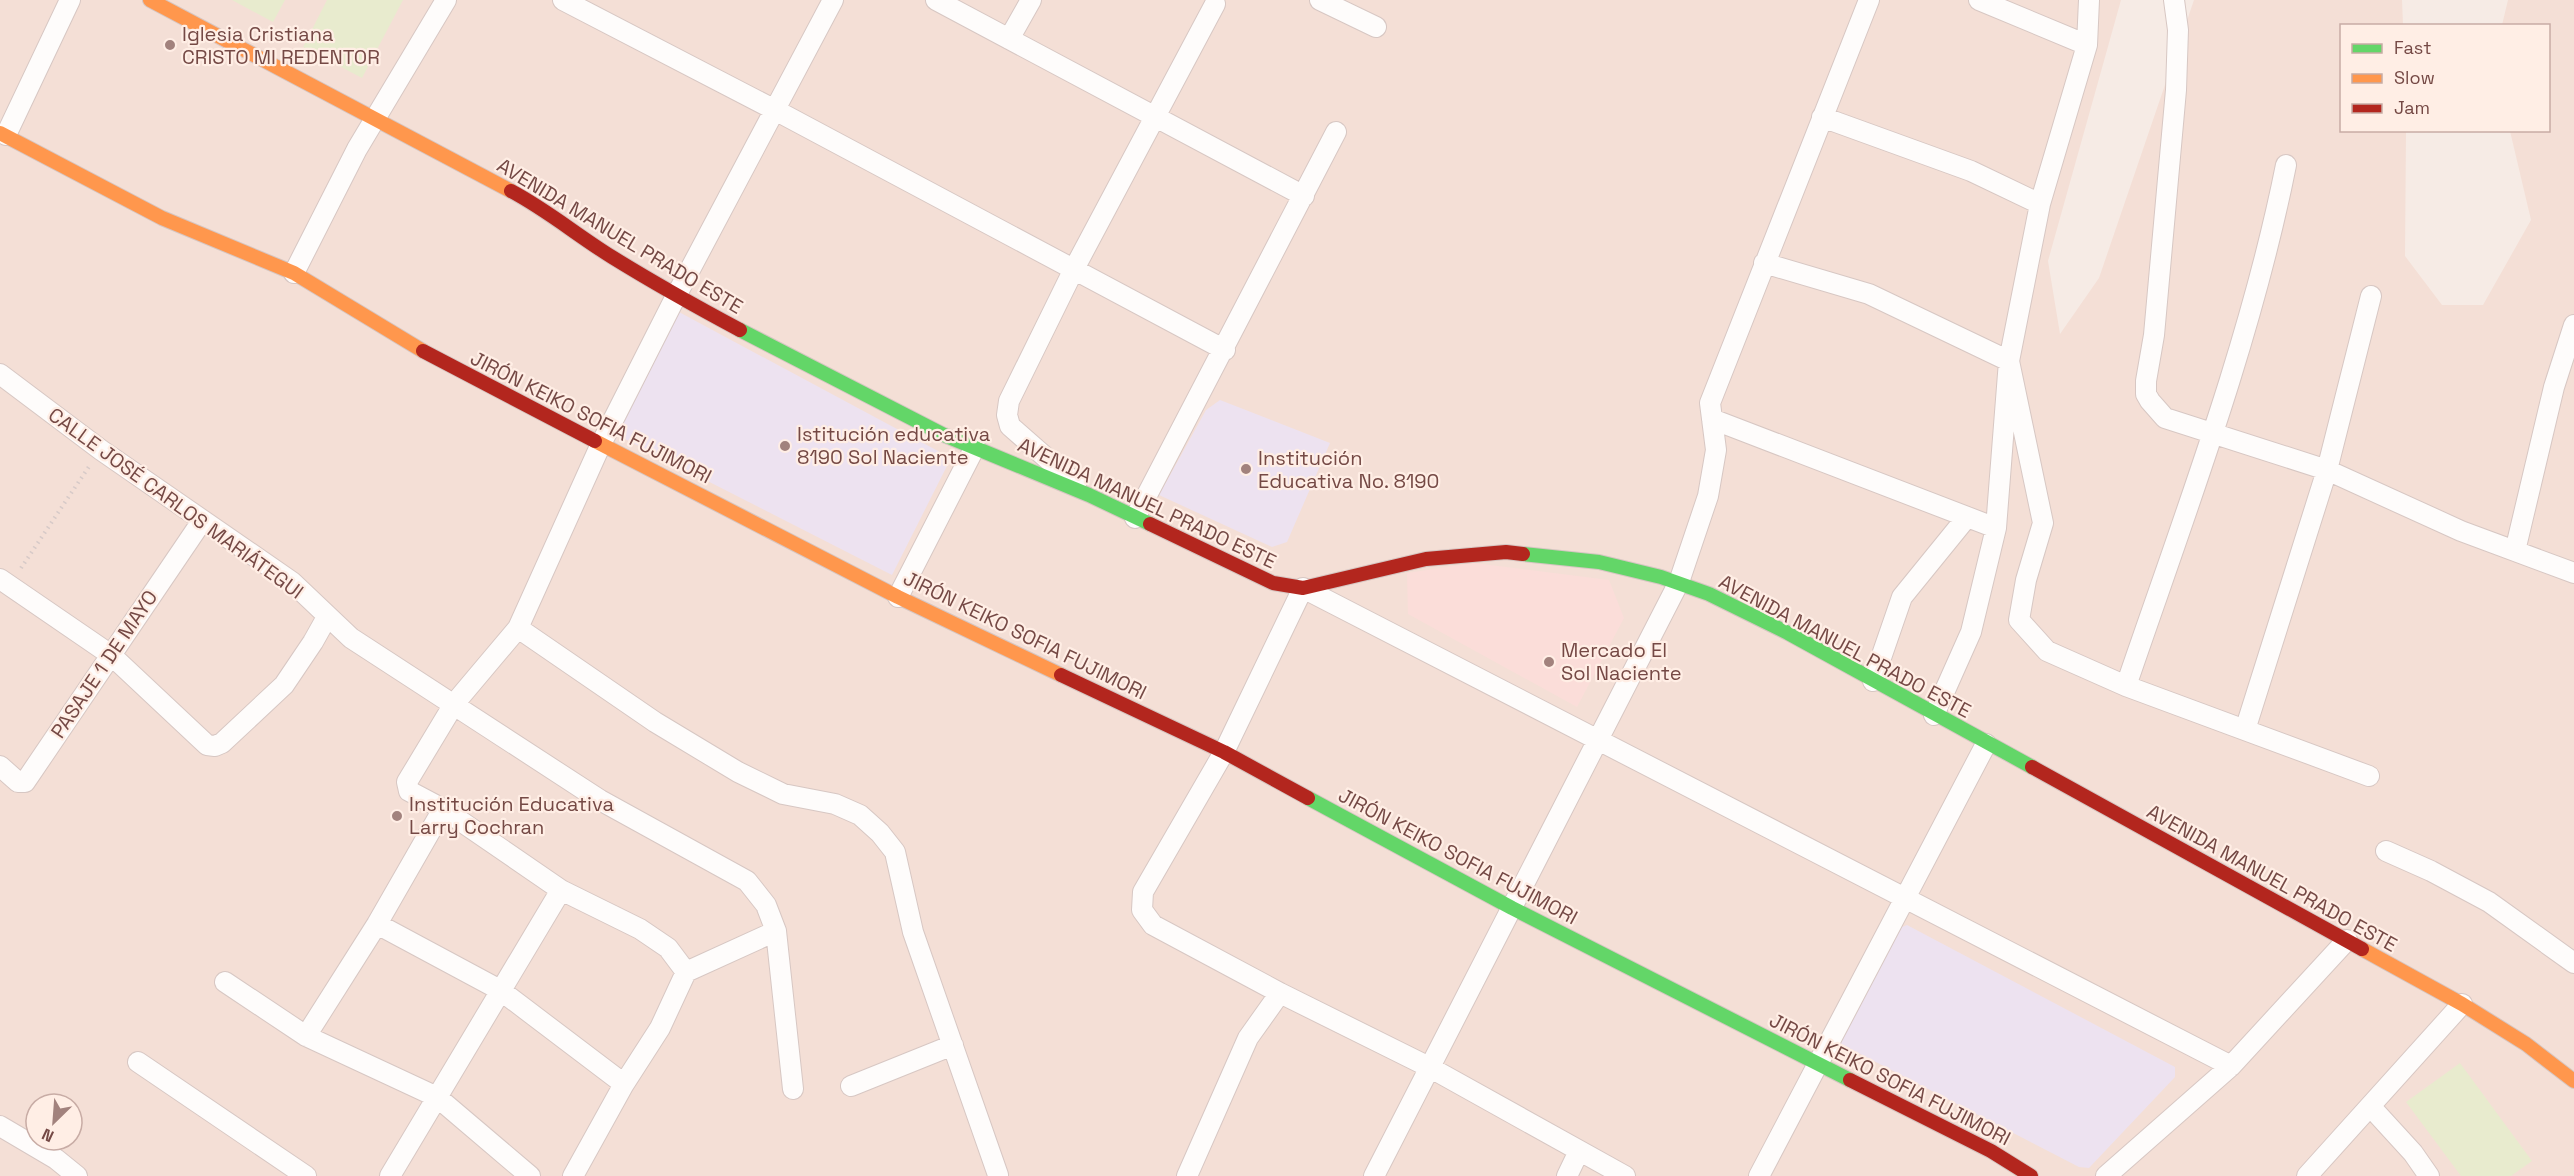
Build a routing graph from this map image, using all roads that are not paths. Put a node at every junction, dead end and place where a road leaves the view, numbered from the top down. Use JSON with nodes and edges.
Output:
{"nodes":[{"id":1,"x":70,"y":0,"type":"edge"},
{"id":2,"x":150,"y":0,"type":"edge"},
{"id":3,"x":446,"y":0,"type":"edge"},
{"id":4,"x":563,"y":0,"type":"edge"},
{"id":5,"x":833,"y":0,"type":"edge"},
{"id":6,"x":936,"y":0,"type":"edge"},
{"id":7,"x":1031,"y":0,"type":"edge"},
{"id":8,"x":1320,"y":0,"type":"edge"},
{"id":9,"x":1869,"y":0,"type":"edge"},
{"id":10,"x":1979,"y":0,"type":"edge"},
{"id":11,"x":2089,"y":0,"type":"edge"},
{"id":12,"x":2174,"y":0,"type":"edge"},
{"id":13,"x":1215,"y":4,"type":"dead end"},
{"id":14,"x":168,"y":5,"type":"edge"},
{"id":15,"x":1376,"y":27,"type":"dead end"},
{"id":16,"x":1009,"y":39,"type":"junction"},
{"id":17,"x":2087,"y":45,"type":"junction"},
{"id":18,"x":775,"y":110,"type":"junction"},
{"id":19,"x":1156,"y":117,"type":"junction"},
{"id":20,"x":1822,"y":117,"type":"junction"},
{"id":21,"x":375,"y":118,"type":"junction"},
{"id":22,"x":1336,"y":132,"type":"dead end"},
{"id":23,"x":3,"y":134,"type":"edge"},
{"id":24,"x":2286,"y":165,"type":"dead end"},
{"id":25,"x":1304,"y":196,"type":"junction"},
{"id":26,"x":2040,"y":204,"type":"junction"},
{"id":27,"x":1764,"y":263,"type":"junction"},
{"id":28,"x":1074,"y":269,"type":"junction"},
{"id":29,"x":294,"y":273,"type":"junction"},
{"id":30,"x":676,"y":296,"type":"junction"},
{"id":31,"x":2371,"y":296,"type":"dead end"},
{"id":32,"x":2574,"y":325,"type":"edge"},
{"id":33,"x":1225,"y":350,"type":"junction"},
{"id":34,"x":2009,"y":362,"type":"junction"},
{"id":35,"x":0,"y":374,"type":"edge"},
{"id":36,"x":1712,"y":419,"type":"junction"},
{"id":37,"x":2213,"y":433,"type":"junction"},
{"id":38,"x":602,"y":444,"type":"junction"},
{"id":39,"x":975,"y":447,"type":"junction"},
{"id":40,"x":2327,"y":470,"type":"junction"},
{"id":41,"x":1089,"y":495,"type":"junction"},
{"id":42,"x":1967,"y":517,"type":"junction"},
{"id":43,"x":1135,"y":518,"type":"junction"},
{"id":44,"x":202,"y":521,"type":"junction"},
{"id":45,"x":1996,"y":528,"type":"junction"},
{"id":46,"x":2514,"y":551,"type":"junction"},
{"id":47,"x":2574,"y":573,"type":"edge"},
{"id":48,"x":4,"y":582,"type":"edge"},
{"id":49,"x":1678,"y":582,"type":"junction"},
{"id":50,"x":1303,"y":588,"type":"junction"},
{"id":51,"x":898,"y":597,"type":"junction"},
{"id":52,"x":327,"y":617,"type":"junction"},
{"id":53,"x":518,"y":628,"type":"junction"},
{"id":54,"x":111,"y":655,"type":"junction"},
{"id":55,"x":1873,"y":681,"type":"junction"},
{"id":56,"x":2126,"y":686,"type":"junction"},
{"id":57,"x":454,"y":704,"type":"junction"},
{"id":58,"x":1934,"y":715,"type":"junction"},
{"id":59,"x":2245,"y":730,"type":"junction"},
{"id":60,"x":1599,"y":739,"type":"junction"},
{"id":61,"x":1986,"y":744,"type":"junction"},
{"id":62,"x":1224,"y":752,"type":"junction"},
{"id":63,"x":0,"y":766,"type":"edge"},
{"id":64,"x":2369,"y":776,"type":"dead end"},
{"id":65,"x":443,"y":809,"type":"junction"},
{"id":66,"x":2386,"y":851,"type":"dead end"},
{"id":67,"x":561,"y":890,"type":"junction"},
{"id":68,"x":1904,"y":899,"type":"junction"},
{"id":69,"x":1512,"y":908,"type":"junction"},
{"id":70,"x":377,"y":924,"type":"junction"},
{"id":71,"x":776,"y":930,"type":"junction"},
{"id":72,"x":2347,"y":940,"type":"junction"},
{"id":73,"x":2574,"y":963,"type":"edge"},
{"id":74,"x":686,"y":972,"type":"junction"},
{"id":75,"x":225,"y":982,"type":"dead end"},
{"id":76,"x":500,"y":990,"type":"junction"},
{"id":77,"x":1280,"y":993,"type":"junction"},
{"id":78,"x":2462,"y":1004,"type":"junction"},
{"id":79,"x":306,"y":1036,"type":"junction"},
{"id":80,"x":953,"y":1045,"type":"junction"},
{"id":81,"x":138,"y":1062,"type":"dead end"},
{"id":82,"x":1817,"y":1063,"type":"junction"},
{"id":83,"x":2232,"y":1066,"type":"junction"},
{"id":84,"x":1429,"y":1067,"type":"junction"},
{"id":85,"x":2574,"y":1081,"type":"edge"},
{"id":86,"x":624,"y":1084,"type":"junction"},
{"id":87,"x":851,"y":1086,"type":"dead end"},
{"id":88,"x":793,"y":1089,"type":"dead end"},
{"id":89,"x":437,"y":1097,"type":"junction"},
{"id":90,"x":2370,"y":1106,"type":"junction"},
{"id":91,"x":0,"y":1126,"type":"edge"},
{"id":92,"x":1580,"y":1151,"type":"junction"},
{"id":93,"x":998,"y":1175,"type":"edge"},
{"id":94,"x":77,"y":1176,"type":"edge"},
{"id":95,"x":306,"y":1176,"type":"edge"},
{"id":96,"x":390,"y":1176,"type":"edge"},
{"id":97,"x":531,"y":1176,"type":"edge"},
{"id":98,"x":573,"y":1176,"type":"edge"},
{"id":99,"x":1187,"y":1176,"type":"edge"},
{"id":100,"x":1374,"y":1176,"type":"edge"},
{"id":101,"x":1567,"y":1176,"type":"edge"},
{"id":102,"x":1625,"y":1176,"type":"edge"},
{"id":103,"x":1759,"y":1176,"type":"edge"},
{"id":104,"x":2031,"y":1176,"type":"edge"},
{"id":105,"x":2106,"y":1176,"type":"edge"},
{"id":106,"x":2307,"y":1176,"type":"edge"},
{"id":107,"x":2429,"y":1176,"type":"edge"}],
"edges":[{"from":1,"to":23,"type":"street"},
{"from":2,"to":14,"type":"street","name":"AVENIDA MANUEL PRADO ESTE"},
{"from":3,"to":21,"type":"street"},
{"from":4,"to":18,"type":"street"},
{"from":5,"to":18,"type":"street"},
{"from":6,"to":16,"type":"street"},
{"from":7,"to":16,"type":"street"},
{"from":8,"to":15,"type":"street"},
{"from":9,"to":20,"type":"street"},
{"from":10,"to":17,"type":"street"},
{"from":11,"to":17,"type":"street"},
{"from":12,"to":37,"type":"street"},
{"from":13,"to":19,"type":"street"},
{"from":14,"to":21,"type":"street","name":"AVENIDA MANUEL PRADO ESTE"},
{"from":16,"to":19,"type":"street"},
{"from":17,"to":26,"type":"street"},
{"from":18,"to":28,"type":"street"},
{"from":18,"to":30,"type":"street"},
{"from":19,"to":25,"type":"street"},
{"from":19,"to":28,"type":"street"},
{"from":20,"to":26,"type":"street"},
{"from":20,"to":27,"type":"street"},
{"from":21,"to":29,"type":"street"},
{"from":21,"to":30,"type":"street","name":"AVENIDA MANUEL PRADO ESTE"},
{"from":22,"to":25,"type":"street"},
{"from":23,"to":29,"type":"street","name":"JIRÓN KEIKO SOFIA FUJIMORI"},
{"from":24,"to":37,"type":"street"},
{"from":25,"to":33,"type":"street"},
{"from":26,"to":34,"type":"street"},
{"from":27,"to":34,"type":"street"},
{"from":27,"to":36,"type":"street"},
{"from":28,"to":33,"type":"street"},
{"from":28,"to":41,"type":"street"},
{"from":29,"to":38,"type":"street","name":"JIRÓN KEIKO SOFIA FUJIMORI"},
{"from":30,"to":38,"type":"street"},
{"from":30,"to":39,"type":"street","name":"AVENIDA MANUEL PRADO ESTE"},
{"from":31,"to":40,"type":"street"},
{"from":32,"to":46,"type":"street"},
{"from":33,"to":43,"type":"street"},
{"from":34,"to":45,"type":"street"},
{"from":34,"to":56,"type":"street"},
{"from":35,"to":44,"type":"street","name":"CALLE JOSÉ CARLOS MARIÁTEGUI"},
{"from":36,"to":42,"type":"street"},
{"from":36,"to":49,"type":"street"},
{"from":37,"to":40,"type":"street"},
{"from":37,"to":56,"type":"street"},
{"from":38,"to":51,"type":"street","name":"JIRÓN KEIKO SOFIA FUJIMORI"},
{"from":38,"to":53,"type":"street"},
{"from":39,"to":41,"type":"street","name":"AVENIDA MANUEL PRADO ESTE"},
{"from":39,"to":51,"type":"street"},
{"from":40,"to":46,"type":"street"},
{"from":40,"to":59,"type":"street"},
{"from":41,"to":43,"type":"street","name":"AVENIDA MANUEL PRADO ESTE"},
{"from":42,"to":45,"type":"street"},
{"from":42,"to":55,"type":"street"},
{"from":43,"to":50,"type":"street","name":"AVENIDA MANUEL PRADO ESTE"},
{"from":44,"to":52,"type":"street","name":"CALLE JOSÉ CARLOS MARIÁTEGUI"},
{"from":44,"to":54,"type":"street","name":"PASAJE 1 DE MAYO"},
{"from":45,"to":58,"type":"street"},
{"from":46,"to":47,"type":"street"},
{"from":48,"to":54,"type":"street"},
{"from":49,"to":50,"type":"street","name":"AVENIDA MANUEL PRADO ESTE"},
{"from":49,"to":55,"type":"street","name":"AVENIDA MANUEL PRADO ESTE"},
{"from":49,"to":60,"type":"street"},
{"from":50,"to":60,"type":"street"},
{"from":50,"to":62,"type":"street"},
{"from":51,"to":62,"type":"street","name":"JIRÓN KEIKO SOFIA FUJIMORI"},
{"from":52,"to":54,"type":"street"},
{"from":52,"to":57,"type":"street","name":"CALLE JOSÉ CARLOS MARIÁTEGUI"},
{"from":53,"to":57,"type":"street"},
{"from":53,"to":80,"type":"street"},
{"from":54,"to":63,"type":"street","name":"PASAJE 1 DE MAYO"},
{"from":55,"to":58,"type":"street","name":"AVENIDA MANUEL PRADO ESTE"},
{"from":56,"to":59,"type":"street"},
{"from":57,"to":65,"type":"street"},
{"from":57,"to":71,"type":"street","name":"CALLE JOSÉ CARLOS MARIÁTEGUI"},
{"from":58,"to":61,"type":"street","name":"AVENIDA MANUEL PRADO ESTE"},
{"from":59,"to":64,"type":"street"},
{"from":60,"to":68,"type":"street"},
{"from":60,"to":69,"type":"street"},
{"from":61,"to":68,"type":"street"},
{"from":61,"to":72,"type":"street","name":"AVENIDA MANUEL PRADO ESTE"},
{"from":62,"to":69,"type":"street","name":"JIRÓN KEIKO SOFIA FUJIMORI"},
{"from":62,"to":77,"type":"street"},
{"from":65,"to":67,"type":"street"},
{"from":65,"to":70,"type":"street"},
{"from":66,"to":73,"type":"street"},
{"from":67,"to":74,"type":"street"},
{"from":67,"to":76,"type":"street"},
{"from":68,"to":82,"type":"street"},
{"from":68,"to":83,"type":"street"},
{"from":69,"to":82,"type":"street","name":"JIRÓN KEIKO SOFIA FUJIMORI"},
{"from":69,"to":84,"type":"street"},
{"from":70,"to":76,"type":"street"},
{"from":70,"to":79,"type":"street"},
{"from":71,"to":74,"type":"street"},
{"from":71,"to":88,"type":"street","name":"CALLE JOSÉ CARLOS MARIÁTEGUI"},
{"from":72,"to":78,"type":"street","name":"AVENIDA MANUEL PRADO ESTE"},
{"from":72,"to":83,"type":"street"},
{"from":74,"to":86,"type":"street"},
{"from":75,"to":79,"type":"street"},
{"from":76,"to":86,"type":"street"},
{"from":76,"to":89,"type":"street"},
{"from":77,"to":84,"type":"street"},
{"from":77,"to":99,"type":"street"},
{"from":78,"to":85,"type":"street","name":"AVENIDA MANUEL PRADO ESTE"},
{"from":78,"to":90,"type":"street"},
{"from":79,"to":89,"type":"street"},
{"from":80,"to":87,"type":"street"},
{"from":80,"to":93,"type":"street"},
{"from":81,"to":95,"type":"street"},
{"from":82,"to":103,"type":"street"},
{"from":82,"to":104,"type":"street","name":"JIRÓN KEIKO SOFIA FUJIMORI"},
{"from":83,"to":105,"type":"street"},
{"from":84,"to":92,"type":"street"},
{"from":84,"to":100,"type":"street"},
{"from":86,"to":98,"type":"street"},
{"from":89,"to":96,"type":"street"},
{"from":89,"to":97,"type":"street"},
{"from":90,"to":106,"type":"street"},
{"from":90,"to":107,"type":"street"},
{"from":91,"to":94,"type":"street"},
{"from":92,"to":101,"type":"street"},
{"from":92,"to":102,"type":"street"}]}
